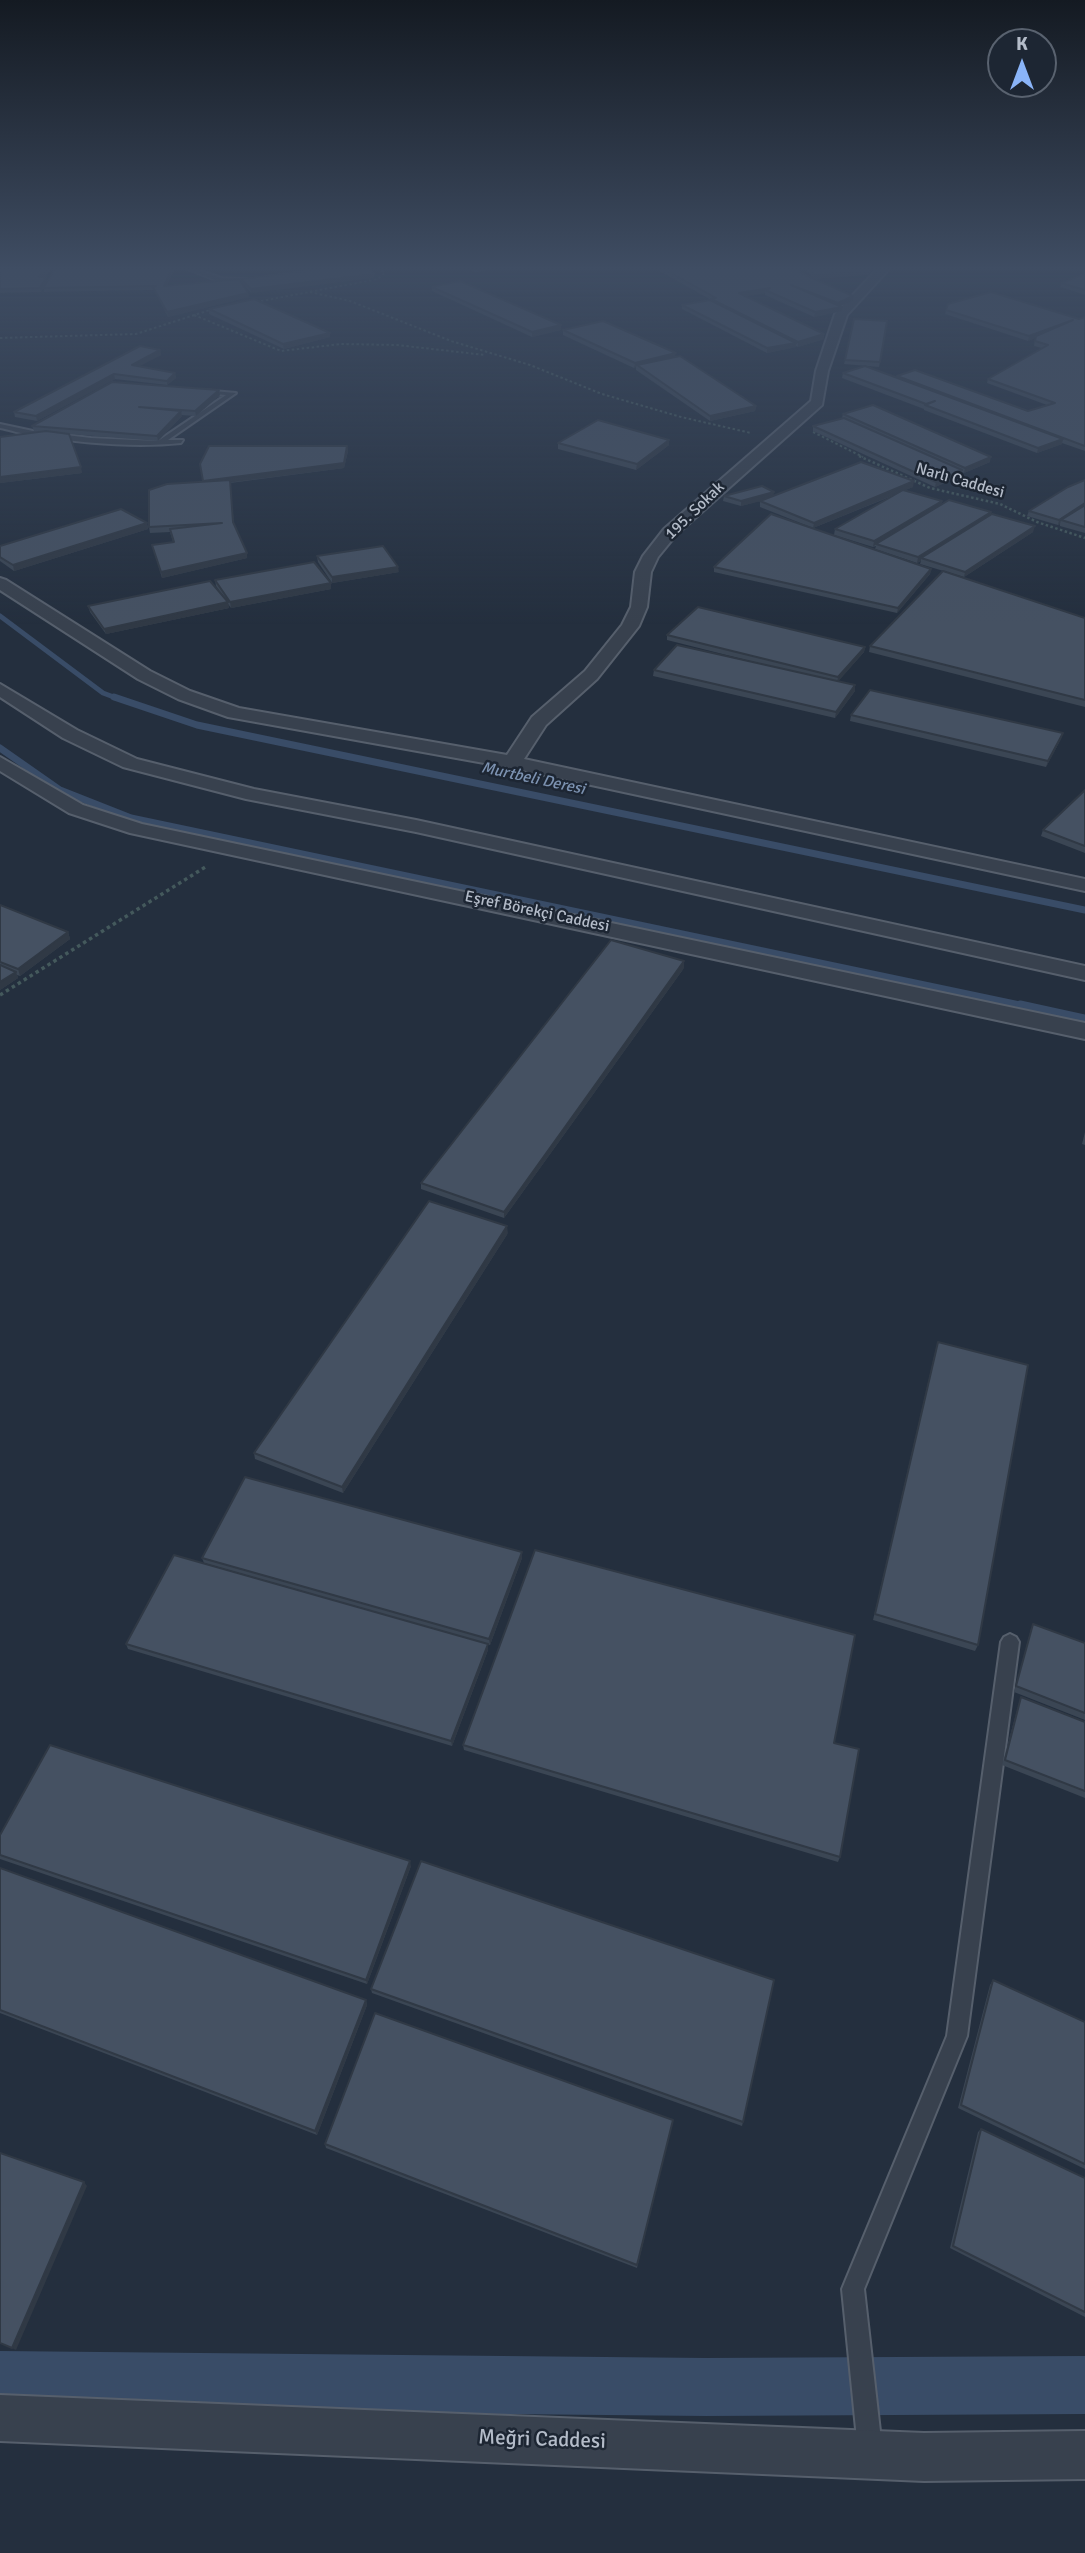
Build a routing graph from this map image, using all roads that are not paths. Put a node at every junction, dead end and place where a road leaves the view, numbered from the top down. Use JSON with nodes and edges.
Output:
{"nodes":[{"id":1,"x":819,"y":387,"type":"edge"},
{"id":2,"x":193,"y":390,"type":"edge"},
{"id":3,"x":0,"y":426,"type":"edge"},
{"id":4,"x":181,"y":442,"type":"dead end"},
{"id":5,"x":158,"y":444,"type":"junction"},
{"id":6,"x":0,"y":583,"type":"edge"},
{"id":7,"x":0,"y":689,"type":"edge"},
{"id":8,"x":512,"y":762,"type":"junction"},
{"id":9,"x":0,"y":763,"type":"edge"},
{"id":10,"x":1085,"y":885,"type":"edge"},
{"id":11,"x":1085,"y":972,"type":"edge"},
{"id":12,"x":1085,"y":1031,"type":"edge"},
{"id":13,"x":1010,"y":1642,"type":"dead end"},
{"id":14,"x":0,"y":2417,"type":"edge"},
{"id":15,"x":870,"y":2454,"type":"junction"},
{"id":16,"x":1085,"y":2455,"type":"edge"}],
"edges":[{"from":1,"to":8,"type":"street","name":"195. Sokak"},
{"from":2,"to":5,"type":"lane"},
{"from":3,"to":5,"type":"lane"},
{"from":4,"to":5,"type":"lane"},
{"from":6,"to":8,"type":"street"},
{"from":7,"to":11,"type":"street"},
{"from":8,"to":10,"type":"street"},
{"from":9,"to":12,"type":"street","name":"Eşref Börekçi Caddesi"},
{"from":13,"to":15,"type":"lane"},
{"from":14,"to":15,"type":"street","name":"Meğri Caddesi"},
{"from":15,"to":16,"type":"street","name":"Meğri Caddesi"}]}
